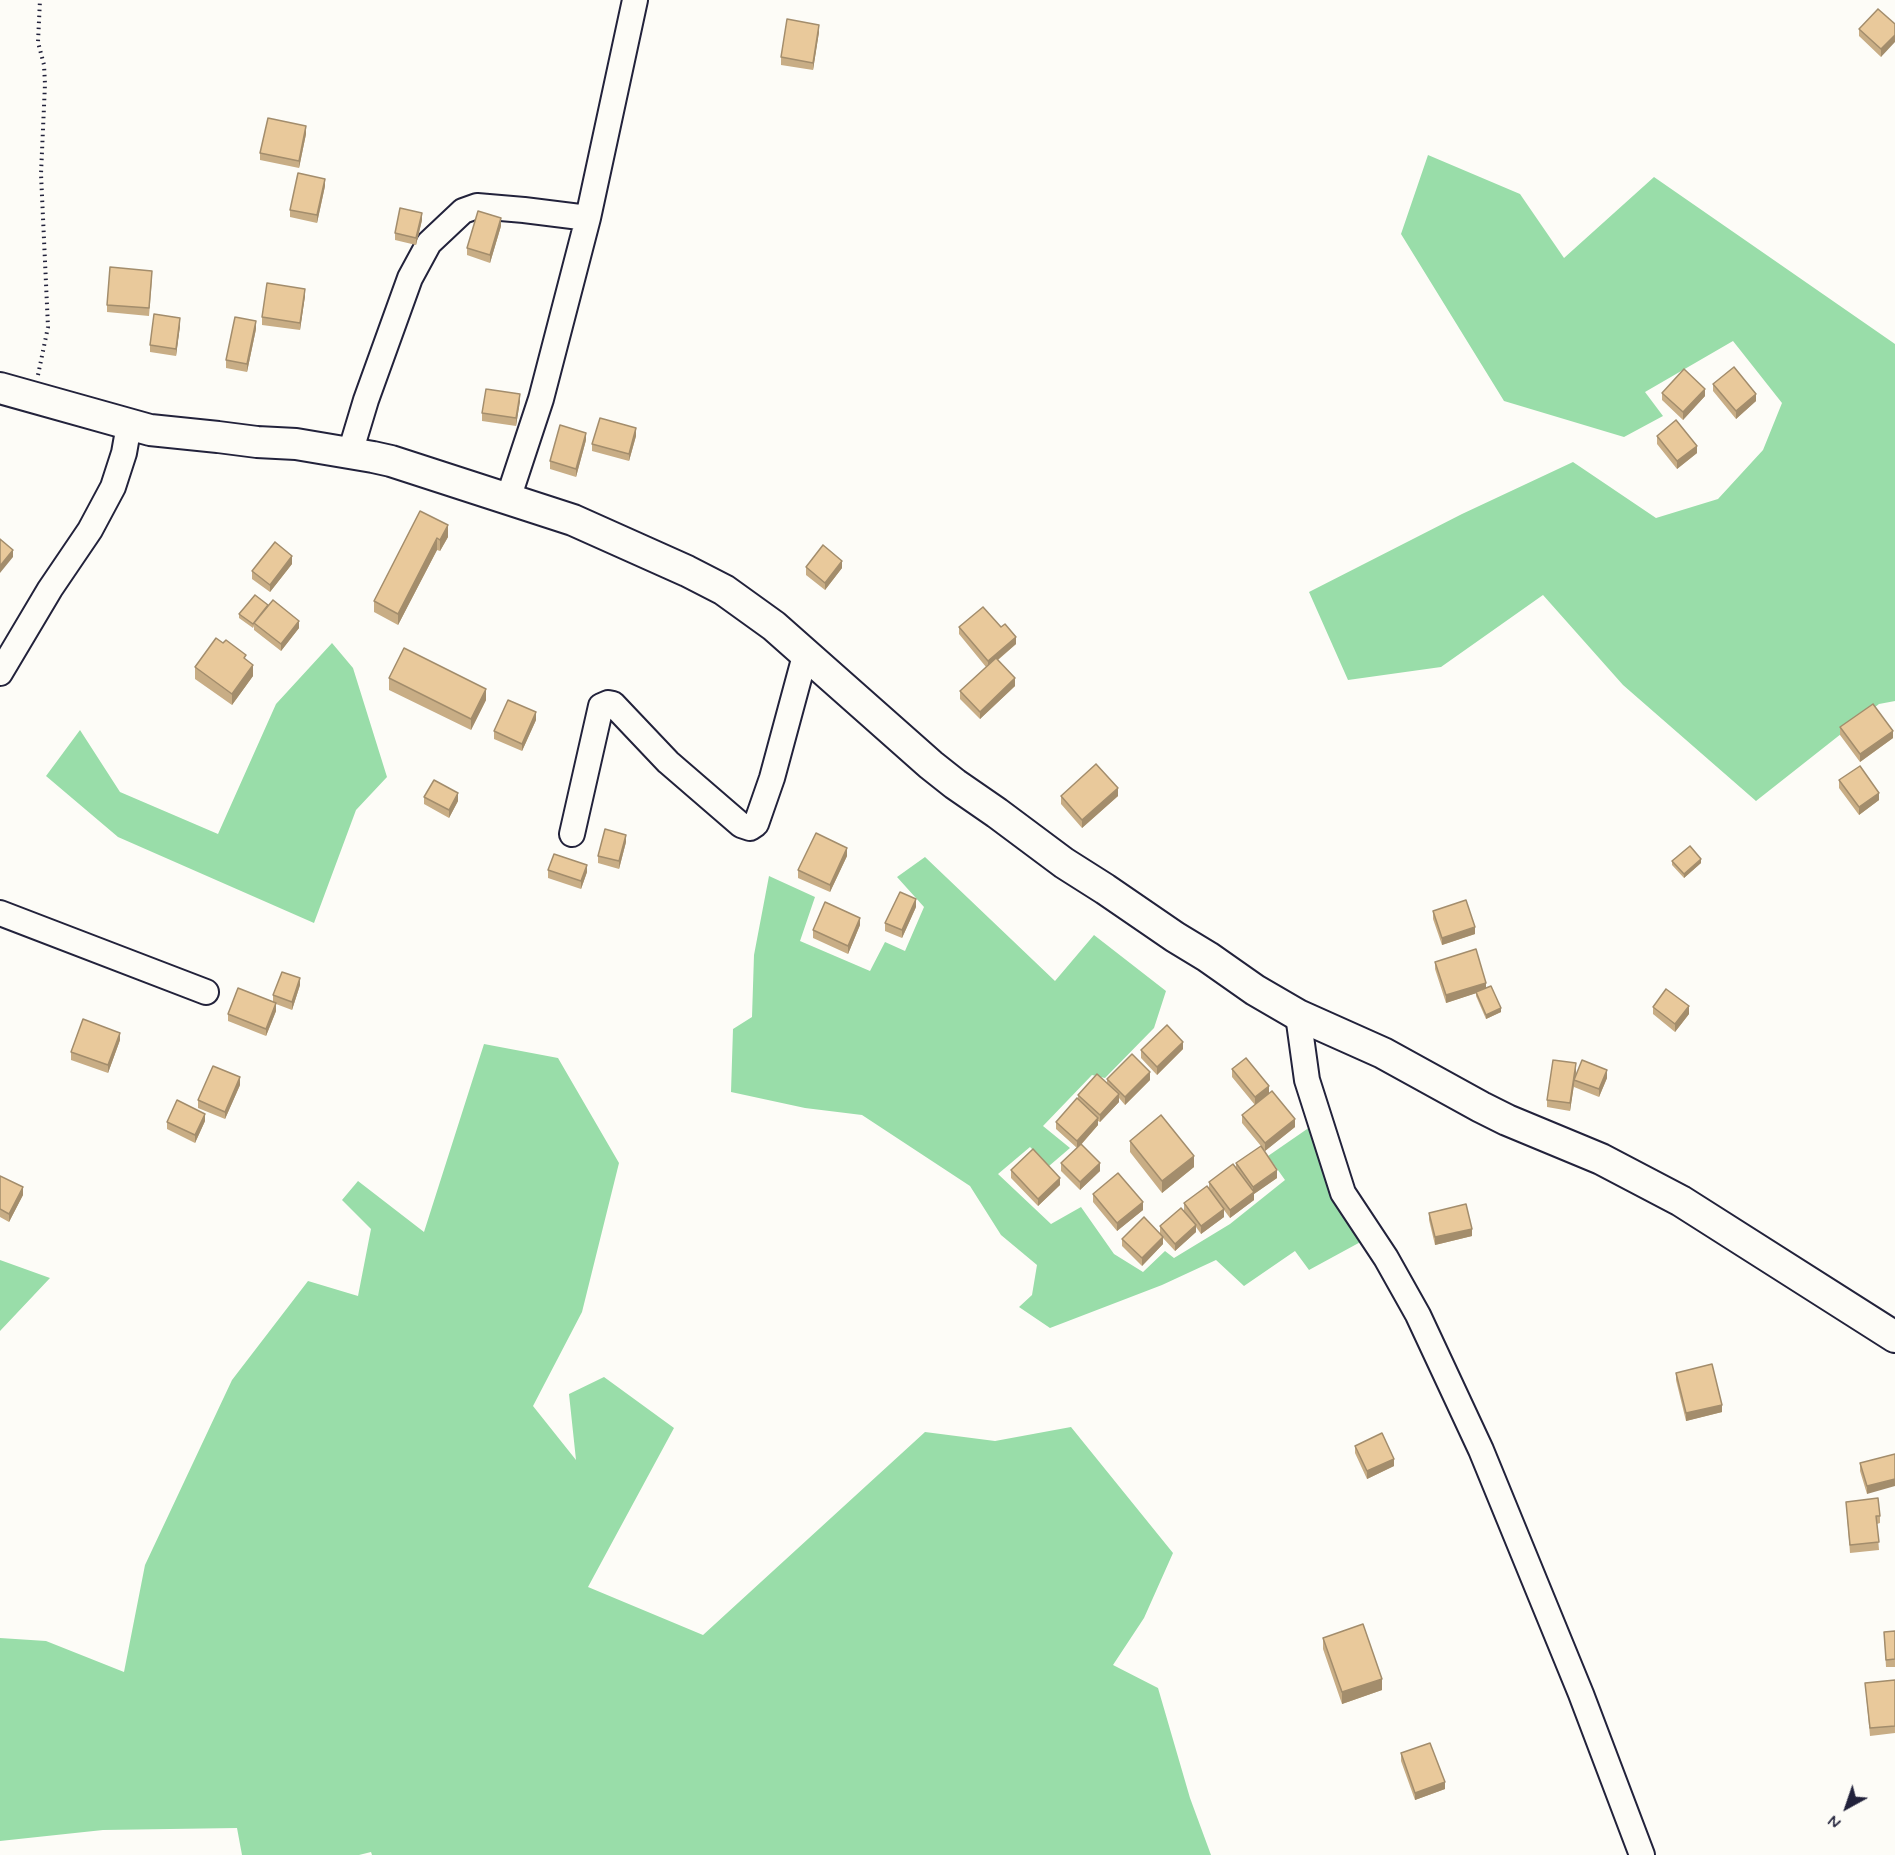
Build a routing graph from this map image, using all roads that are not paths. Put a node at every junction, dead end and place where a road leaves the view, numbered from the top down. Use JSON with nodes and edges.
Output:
{"nodes":[{"id":1,"x":634,"y":0,"type":"edge"},
{"id":2,"x":588,"y":218,"type":"junction"},
{"id":3,"x":0,"y":388,"type":"edge"},
{"id":4,"x":129,"y":425,"type":"junction"},
{"id":5,"x":350,"y":453,"type":"junction"},
{"id":6,"x":508,"y":499,"type":"junction"},
{"id":7,"x":806,"y":652,"type":"junction"},
{"id":8,"x":0,"y":673,"type":"edge"},
{"id":9,"x":572,"y":834,"type":"dead end"},
{"id":10,"x":0,"y":913,"type":"edge"},
{"id":11,"x":206,"y":992,"type":"dead end"},
{"id":12,"x":1298,"y":1015,"type":"junction"},
{"id":13,"x":1895,"y":1337,"type":"edge"},
{"id":14,"x":1642,"y":1855,"type":"edge"}],
"edges":[{"from":1,"to":2,"type":"street"},
{"from":2,"to":5,"type":"street"},
{"from":2,"to":6,"type":"street"},
{"from":3,"to":4,"type":"street"},
{"from":4,"to":5,"type":"street"},
{"from":4,"to":8,"type":"street"},
{"from":5,"to":6,"type":"street"},
{"from":6,"to":7,"type":"street"},
{"from":7,"to":9,"type":"street"},
{"from":7,"to":12,"type":"street"},
{"from":10,"to":11,"type":"street"},
{"from":12,"to":13,"type":"street"},
{"from":12,"to":14,"type":"street"}]}
